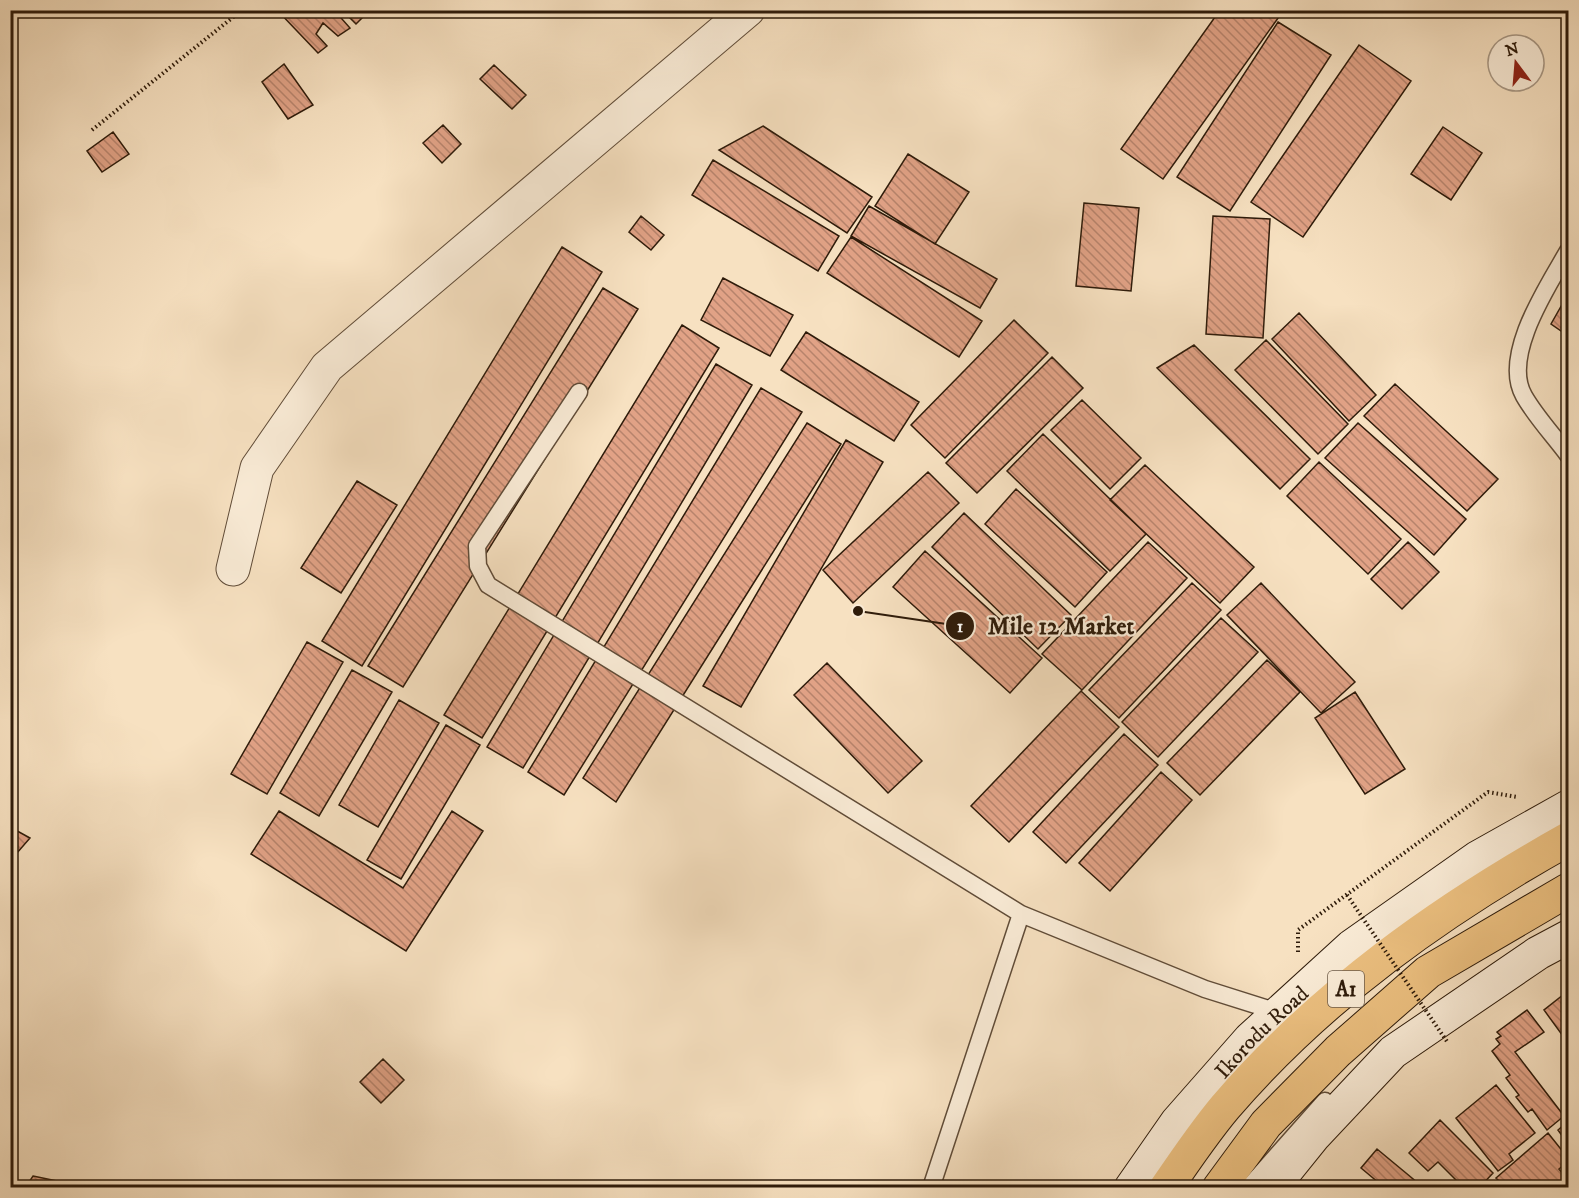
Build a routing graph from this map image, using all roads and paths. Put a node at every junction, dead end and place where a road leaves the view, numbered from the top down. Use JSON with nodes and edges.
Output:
{"nodes":[{"id":1,"x":242,"y":10,"type":"edge"},
{"id":2,"x":748,"y":10,"type":"edge"},
{"id":3,"x":92,"y":130,"type":"dead end"},
{"id":4,"x":1569,"y":251,"type":"edge"},
{"id":5,"x":579,"y":392,"type":"dead end"},
{"id":6,"x":1569,"y":455,"type":"edge"},
{"id":7,"x":233,"y":569,"type":"dead end"},
{"id":8,"x":1488,"y":792,"type":"dead end"},
{"id":9,"x":1569,"y":807,"type":"edge"},
{"id":10,"x":1569,"y":839,"type":"edge"},
{"id":11,"x":1569,"y":890,"type":"edge"},
{"id":12,"x":1347,"y":895,"type":"junction"},
{"id":13,"x":1022,"y":914,"type":"junction"},
{"id":14,"x":1569,"y":920,"type":"edge"},
{"id":15,"x":1298,"y":930,"type":"dead end"},
{"id":16,"x":1569,"y":938,"type":"edge"},
{"id":17,"x":1278,"y":1012,"type":"junction"},
{"id":18,"x":1448,"y":1043,"type":"dead end"},
{"id":19,"x":932,"y":1188,"type":"edge"},
{"id":20,"x":1131,"y":1188,"type":"edge"},
{"id":21,"x":1166,"y":1188,"type":"edge"},
{"id":22,"x":1219,"y":1188,"type":"edge"},
{"id":23,"x":1248,"y":1188,"type":"edge"},
{"id":24,"x":1272,"y":1188,"type":"edge"}],
"edges":[{"from":1,"to":3,"type":"path"},
{"from":2,"to":7,"type":"street"},
{"from":4,"to":6,"type":"lane"},
{"from":5,"to":13,"type":"lane"},
{"from":8,"to":12,"type":"path"},
{"from":9,"to":17,"type":"street","name":"Ikorodu Road"},
{"from":10,"to":21,"type":"highway","name":"Ikorodu Road","number":"A1"},
{"from":11,"to":22,"type":"highway","number":"A1"},
{"from":12,"to":15,"type":"path"},
{"from":12,"to":18,"type":"path","bridge":true},
{"from":13,"to":17,"type":"lane"},
{"from":13,"to":19,"type":"lane"},
{"from":14,"to":23,"type":"lane"},
{"from":16,"to":24,"type":"street"},
{"from":17,"to":20,"type":"street","name":"Ikorodu Road"}]}
